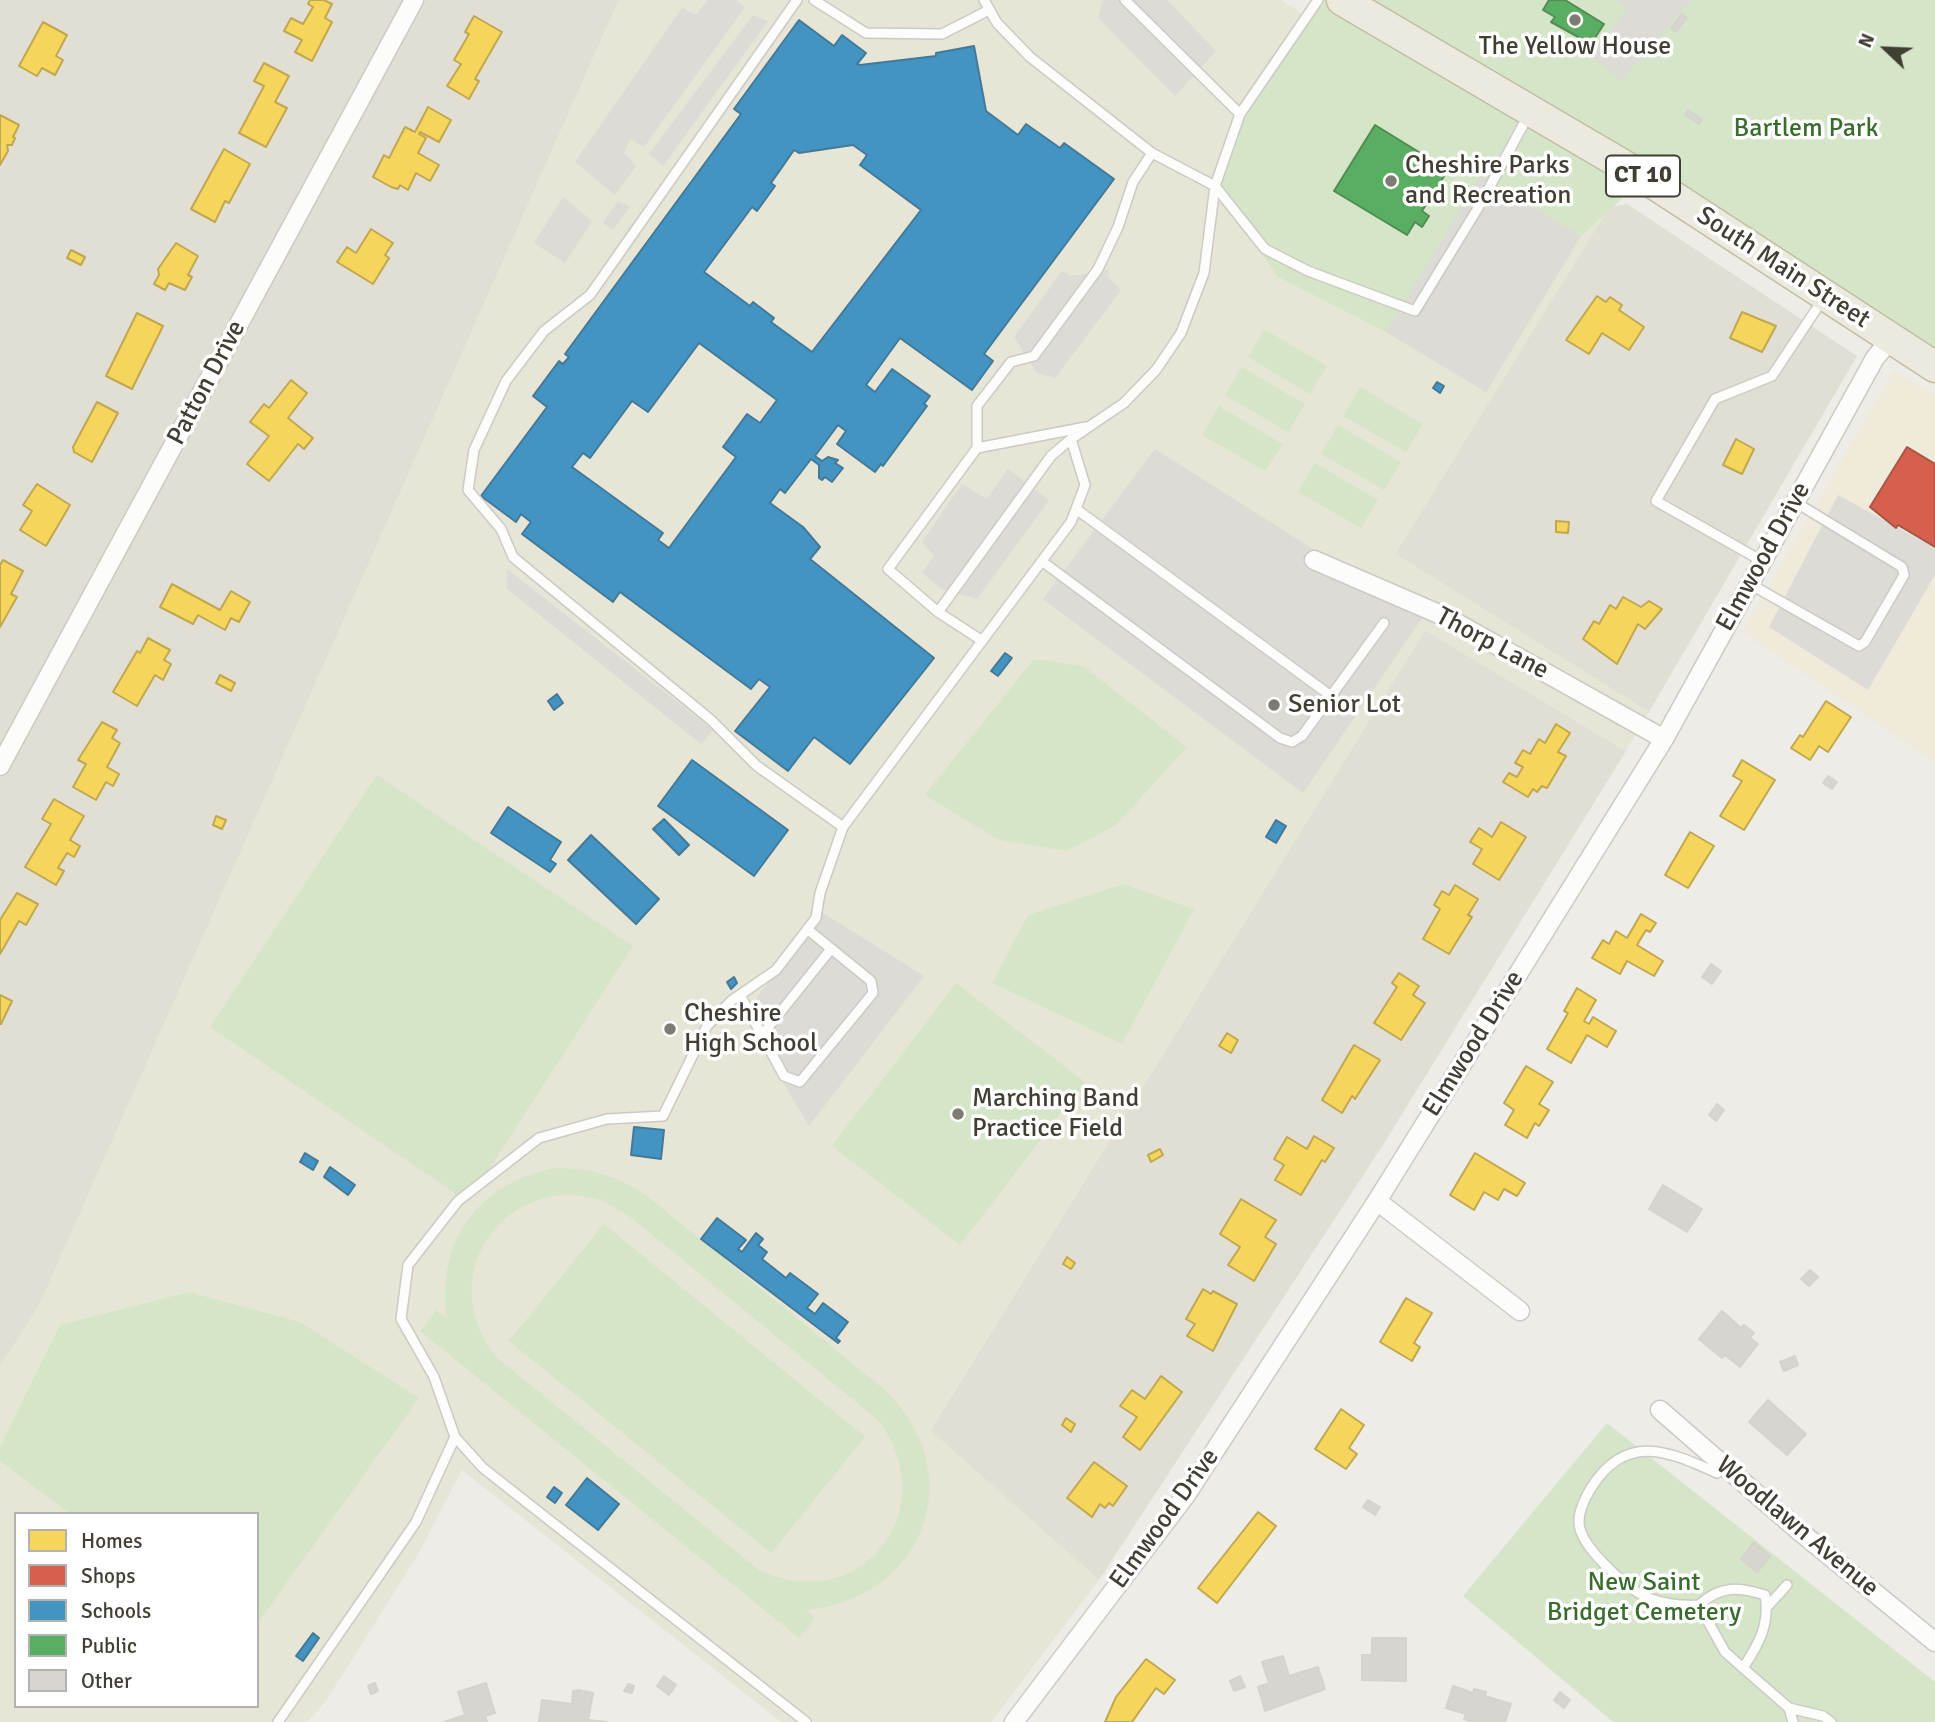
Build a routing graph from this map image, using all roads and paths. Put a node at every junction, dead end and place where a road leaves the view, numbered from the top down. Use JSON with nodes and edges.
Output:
{"nodes":[{"id":1,"x":414,"y":0,"type":"edge"},
{"id":2,"x":797,"y":0,"type":"edge"},
{"id":3,"x":814,"y":0,"type":"edge"},
{"id":4,"x":984,"y":0,"type":"edge"},
{"id":5,"x":1125,"y":0,"type":"edge"},
{"id":6,"x":1318,"y":0,"type":"edge"},
{"id":7,"x":1342,"y":0,"type":"edge"},
{"id":8,"x":987,"y":11,"type":"junction"},
{"id":9,"x":1531,"y":111,"type":"junction"},
{"id":10,"x":1240,"y":114,"type":"junction"},
{"id":11,"x":1152,"y":153,"type":"junction"},
{"id":12,"x":1215,"y":186,"type":"junction"},
{"id":13,"x":1825,"y":295,"type":"junction"},
{"id":14,"x":1891,"y":339,"type":"junction"},
{"id":15,"x":1935,"y":367,"type":"edge"},
{"id":16,"x":1091,"y":426,"type":"junction"},
{"id":17,"x":1071,"y":439,"type":"junction"},
{"id":18,"x":977,"y":448,"type":"junction"},
{"id":19,"x":1795,"y":502,"type":"junction"},
{"id":20,"x":1076,"y":509,"type":"junction"},
{"id":21,"x":1314,"y":560,"type":"dead end"},
{"id":22,"x":1762,"y":561,"type":"junction"},
{"id":23,"x":1043,"y":562,"type":"junction"},
{"id":24,"x":1749,"y":584,"type":"junction"},
{"id":25,"x":938,"y":612,"type":"junction"},
{"id":26,"x":1384,"y":623,"type":"dead end"},
{"id":27,"x":981,"y":640,"type":"junction"},
{"id":28,"x":1331,"y":696,"type":"junction"},
{"id":29,"x":1664,"y":739,"type":"junction"},
{"id":30,"x":0,"y":766,"type":"edge"},
{"id":31,"x":843,"y":827,"type":"junction"},
{"id":32,"x":807,"y":929,"type":"junction"},
{"id":33,"x":831,"y":949,"type":"junction"},
{"id":34,"x":740,"y":995,"type":"junction"},
{"id":35,"x":762,"y":1035,"type":"junction"},
{"id":36,"x":1377,"y":1201,"type":"junction"},
{"id":37,"x":1520,"y":1311,"type":"dead end"},
{"id":38,"x":1660,"y":1410,"type":"dead end"},
{"id":39,"x":455,"y":1437,"type":"junction"},
{"id":40,"x":1725,"y":1466,"type":"junction"},
{"id":41,"x":1787,"y":1585,"type":"dead end"},
{"id":42,"x":1699,"y":1605,"type":"junction"},
{"id":43,"x":1767,"y":1607,"type":"junction"},
{"id":44,"x":1935,"y":1642,"type":"edge"},
{"id":45,"x":1743,"y":1668,"type":"junction"},
{"id":46,"x":1789,"y":1709,"type":"junction"},
{"id":47,"x":278,"y":1722,"type":"edge"},
{"id":48,"x":806,"y":1722,"type":"edge"},
{"id":49,"x":1014,"y":1722,"type":"edge"},
{"id":50,"x":1793,"y":1722,"type":"edge"},
{"id":51,"x":1831,"y":1722,"type":"edge"}],
"edges":[{"from":1,"to":30,"type":"street","name":"Patton Drive"},
{"from":2,"to":31,"type":"lane"},
{"from":3,"to":8,"type":"lane"},
{"from":4,"to":8,"type":"lane"},
{"from":5,"to":10,"type":"lane"},
{"from":6,"to":10,"type":"lane"},
{"from":7,"to":9,"type":"highway","name":"South Main Street","number":"CT 10"},
{"from":8,"to":11,"type":"lane"},
{"from":9,"to":12,"type":"lane"},
{"from":9,"to":13,"type":"highway","name":"South Main Street","number":"CT 10"},
{"from":10,"to":12,"type":"lane"},
{"from":11,"to":12,"type":"lane"},
{"from":11,"to":18,"type":"lane"},
{"from":12,"to":16,"type":"lane"},
{"from":13,"to":14,"type":"highway","name":"South Main Street","number":"CT 10"},
{"from":13,"to":22,"type":"lane"},
{"from":14,"to":15,"type":"highway","name":"South Main Street","number":"CT 10"},
{"from":14,"to":19,"type":"street","name":"Elmwood Drive"},
{"from":16,"to":17,"type":"lane"},
{"from":16,"to":18,"type":"lane"},
{"from":17,"to":20,"type":"lane"},
{"from":17,"to":25,"type":"lane"},
{"from":18,"to":25,"type":"lane"},
{"from":19,"to":22,"type":"street","name":"Elmwood Drive"},
{"from":19,"to":24,"type":"lane"},
{"from":20,"to":23,"type":"lane"},
{"from":20,"to":28,"type":"lane"},
{"from":21,"to":29,"type":"street","name":"Thorp Lane"},
{"from":22,"to":24,"type":"street","name":"Elmwood Drive"},
{"from":23,"to":27,"type":"lane"},
{"from":23,"to":28,"type":"lane"},
{"from":24,"to":29,"type":"street","name":"Elmwood Drive"},
{"from":25,"to":27,"type":"lane"},
{"from":26,"to":28,"type":"lane"},
{"from":27,"to":31,"type":"lane"},
{"from":29,"to":36,"type":"street","name":"Elmwood Drive"},
{"from":31,"to":32,"type":"lane"},
{"from":32,"to":33,"type":"lane"},
{"from":32,"to":34,"type":"lane"},
{"from":33,"to":35,"type":"lane"},
{"from":33,"to":35,"type":"lane"},
{"from":34,"to":35,"type":"lane"},
{"from":34,"to":39,"type":"lane"},
{"from":36,"to":37,"type":"street"},
{"from":36,"to":49,"type":"street","name":"Elmwood Drive"},
{"from":38,"to":40,"type":"street","name":"Woodlawn Avenue"},
{"from":39,"to":47,"type":"lane"},
{"from":39,"to":48,"type":"lane"},
{"from":40,"to":42,"type":"lane"},
{"from":40,"to":44,"type":"street","name":"Woodlawn Avenue"},
{"from":41,"to":43,"type":"lane"},
{"from":42,"to":43,"type":"lane"},
{"from":42,"to":45,"type":"lane"},
{"from":43,"to":45,"type":"lane"},
{"from":45,"to":46,"type":"lane"},
{"from":46,"to":50,"type":"lane"},
{"from":46,"to":51,"type":"lane"}]}
